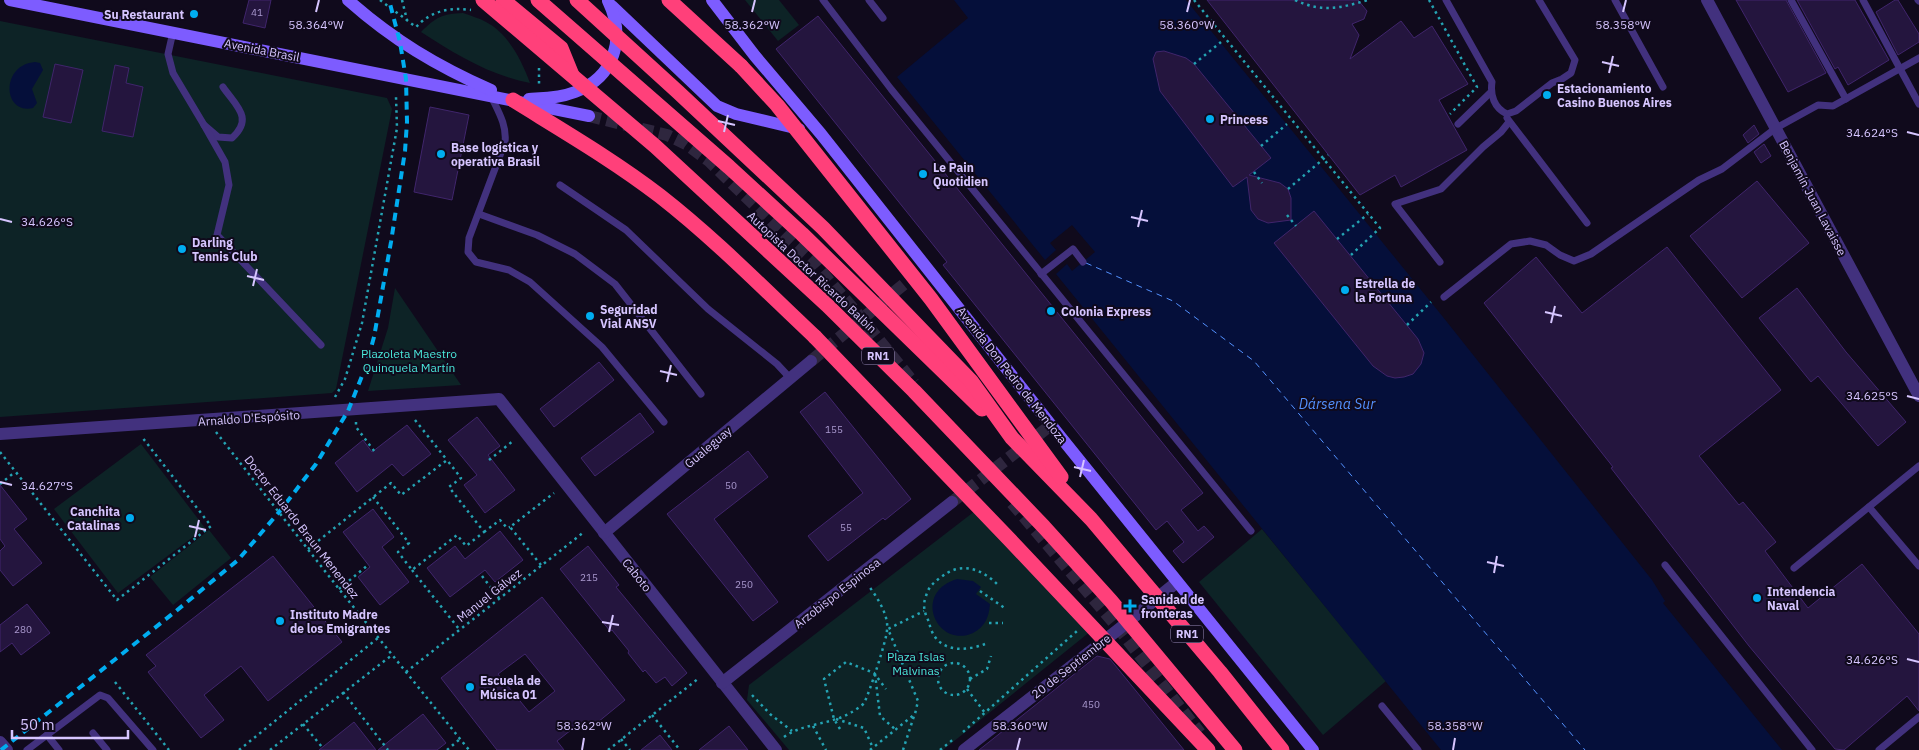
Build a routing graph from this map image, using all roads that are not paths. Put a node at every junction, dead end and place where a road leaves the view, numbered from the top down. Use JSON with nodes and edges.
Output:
{"nodes":[{"id":1,"x":10,"y":0,"type":"edge"},
{"id":2,"x":348,"y":0,"type":"edge"},
{"id":3,"x":482,"y":0,"type":"edge"},
{"id":4,"x":503,"y":0,"type":"edge"},
{"id":5,"x":538,"y":0,"type":"edge"},
{"id":6,"x":577,"y":0,"type":"edge"},
{"id":7,"x":669,"y":0,"type":"edge"},
{"id":8,"x":712,"y":0,"type":"edge"},
{"id":9,"x":823,"y":0,"type":"edge"},
{"id":10,"x":869,"y":0,"type":"edge"},
{"id":11,"x":1446,"y":0,"type":"edge"},
{"id":12,"x":1539,"y":0,"type":"edge"},
{"id":13,"x":1615,"y":0,"type":"edge"},
{"id":14,"x":1707,"y":0,"type":"edge"},
{"id":15,"x":1792,"y":0,"type":"edge"},
{"id":16,"x":1863,"y":0,"type":"edge"},
{"id":17,"x":607,"y":1,"type":"edge"},
{"id":18,"x":680,"y":6,"type":"edge"},
{"id":19,"x":884,"y":18,"type":"dead end"},
{"id":20,"x":173,"y":32,"type":"junction"},
{"id":21,"x":1919,"y":58,"type":"edge"},
{"id":22,"x":1900,"y":69,"type":"junction"},
{"id":23,"x":572,"y":75,"type":"junction"},
{"id":24,"x":223,"y":87,"type":"dead end"},
{"id":25,"x":1662,"y":87,"type":"dead end"},
{"id":26,"x":1491,"y":92,"type":"junction"},
{"id":27,"x":491,"y":96,"type":"junction"},
{"id":28,"x":1846,"y":99,"type":"junction"},
{"id":29,"x":513,"y":100,"type":"junction"},
{"id":30,"x":1919,"y":104,"type":"edge"},
{"id":31,"x":1502,"y":112,"type":"junction"},
{"id":32,"x":589,"y":116,"type":"tunnel mouth"},
{"id":33,"x":1509,"y":122,"type":"junction"},
{"id":34,"x":1458,"y":124,"type":"dead end"},
{"id":35,"x":204,"y":125,"type":"junction"},
{"id":36,"x":1776,"y":128,"type":"junction"},
{"id":37,"x":820,"y":134,"type":"junction"},
{"id":38,"x":560,"y":185,"type":"dead end"},
{"id":39,"x":478,"y":214,"type":"junction"},
{"id":40,"x":1587,"y":222,"type":"dead end"},
{"id":41,"x":1083,"y":262,"type":"dead end"},
{"id":42,"x":1440,"y":262,"type":"dead end"},
{"id":43,"x":1041,"y":274,"type":"junction"},
{"id":44,"x":1444,"y":297,"type":"dead end"},
{"id":45,"x":321,"y":345,"type":"dead end"},
{"id":46,"x":811,"y":361,"type":"tunnel mouth"},
{"id":47,"x":790,"y":378,"type":"junction"},
{"id":48,"x":701,"y":394,"type":"dead end"},
{"id":49,"x":1919,"y":396,"type":"edge"},
{"id":50,"x":499,"y":400,"type":"joint"},
{"id":51,"x":664,"y":422,"type":"dead end"},
{"id":52,"x":0,"y":434,"type":"edge"},
{"id":53,"x":1012,"y":438,"type":"junction"},
{"id":54,"x":1919,"y":466,"type":"edge"},
{"id":55,"x":952,"y":502,"type":"tunnel mouth"},
{"id":56,"x":1869,"y":507,"type":"junction"},
{"id":57,"x":1091,"y":519,"type":"junction"},
{"id":58,"x":1251,"y":531,"type":"dead end"},
{"id":59,"x":604,"y":533,"type":"junction"},
{"id":60,"x":1665,"y":565,"type":"dead end"},
{"id":61,"x":1919,"y":566,"type":"edge"},
{"id":62,"x":1794,"y":568,"type":"dead end"},
{"id":63,"x":1177,"y":582,"type":"junction"},
{"id":64,"x":722,"y":684,"type":"junction"},
{"id":65,"x":1382,"y":706,"type":"dead end"},
{"id":66,"x":1919,"y":717,"type":"edge"},
{"id":67,"x":93,"y":733,"type":"dead end"},
{"id":68,"x":47,"y":735,"type":"junction"},
{"id":69,"x":0,"y":742,"type":"edge"},
{"id":70,"x":775,"y":748,"type":"edge"},
{"id":71,"x":7,"y":750,"type":"edge"},
{"id":72,"x":27,"y":750,"type":"edge"},
{"id":73,"x":59,"y":750,"type":"edge"},
{"id":74,"x":107,"y":750,"type":"edge"},
{"id":75,"x":153,"y":750,"type":"edge"},
{"id":76,"x":964,"y":750,"type":"edge"},
{"id":77,"x":1208,"y":750,"type":"edge"},
{"id":78,"x":1235,"y":750,"type":"edge"},
{"id":79,"x":1282,"y":750,"type":"edge"},
{"id":80,"x":1313,"y":750,"type":"edge"},
{"id":81,"x":1418,"y":750,"type":"edge"},
{"id":82,"x":1812,"y":750,"type":"edge"},
{"id":83,"x":1879,"y":750,"type":"edge"}],
"edges":[{"from":1,"to":20,"type":"main road","name":"Avenida Brasil"},
{"from":2,"to":29,"type":"main road"},
{"from":3,"to":23,"type":"highway","name":"Autopista Doctor Ricardo Balbín","number":"RN1","bridge":true},
{"from":4,"to":23,"type":"highway"},
{"from":5,"to":53,"type":"highway","bridge":true},
{"from":6,"to":53,"type":"highway","number":"RN1","bridge":true},
{"from":7,"to":18,"type":"highway"},
{"from":8,"to":37,"type":"main road","name":"Avenida Don Pedro de Mendoza"},
{"from":9,"to":43,"type":"lane"},
{"from":10,"to":19,"type":"lane"},
{"from":11,"to":26,"type":"lane"},
{"from":12,"to":31,"type":"lane"},
{"from":13,"to":25,"type":"lane"},
{"from":14,"to":36,"type":"street","name":"Benjamín Juan Lavaisse"},
{"from":15,"to":28,"type":"lane"},
{"from":16,"to":22,"type":"lane"},
{"from":17,"to":29,"type":"main road"},
{"from":17,"to":37,"type":"main road"},
{"from":18,"to":57,"type":"highway","bridge":true},
{"from":20,"to":27,"type":"main road","name":"Avenida Brasil"},
{"from":20,"to":35,"type":"lane"},
{"from":21,"to":22,"type":"lane"},
{"from":22,"to":28,"type":"lane"},
{"from":22,"to":30,"type":"lane"},
{"from":23,"to":78,"type":"highway","name":"Autopista Doctor Ricardo Balbín","number":"RN1","bridge":true},
{"from":24,"to":35,"type":"lane"},
{"from":26,"to":31,"type":"lane"},
{"from":26,"to":34,"type":"lane"},
{"from":27,"to":29,"type":"main road","name":"Avenida Brasil"},
{"from":27,"to":39,"type":"lane"},
{"from":28,"to":36,"type":"lane"},
{"from":29,"to":32,"type":"main road"},
{"from":29,"to":77,"type":"highway","bridge":true},
{"from":31,"to":33,"type":"lane"},
{"from":33,"to":40,"type":"lane"},
{"from":33,"to":42,"type":"lane"},
{"from":35,"to":45,"type":"lane"},
{"from":36,"to":44,"type":"lane"},
{"from":36,"to":49,"type":"street","name":"Benjamín Juan Lavaisse"},
{"from":37,"to":63,"type":"main road","name":"Avenida Don Pedro de Mendoza"},
{"from":38,"to":47,"type":"lane"},
{"from":39,"to":48,"type":"lane"},
{"from":39,"to":51,"type":"lane"},
{"from":41,"to":43,"type":"lane"},
{"from":43,"to":58,"type":"lane"},
{"from":46,"to":47,"type":"street","name":"Gualeguay"},
{"from":47,"to":59,"type":"street","name":"Gualeguay"},
{"from":50,"to":52,"type":"street","name":"Arnaldo D'Espósito"},
{"from":50,"to":59,"type":"street","name":"Caboto"},
{"from":53,"to":57,"type":"highway","number":"RN1","bridge":true},
{"from":54,"to":56,"type":"lane"},
{"from":55,"to":64,"type":"street","name":"Arzobispo Espinosa"},
{"from":56,"to":61,"type":"lane"},
{"from":56,"to":62,"type":"lane"},
{"from":57,"to":79,"type":"highway","number":"RN1","bridge":true},
{"from":59,"to":64,"type":"street","name":"Caboto"},
{"from":60,"to":82,"type":"lane"},
{"from":63,"to":76,"type":"street","name":"20 de Septiembre"},
{"from":63,"to":80,"type":"main road","name":"Avenida Don Pedro de Mendoza"},
{"from":64,"to":70,"type":"street","name":"Caboto"},
{"from":65,"to":81,"type":"lane"},
{"from":66,"to":83,"type":"lane"},
{"from":67,"to":74,"type":"lane"},
{"from":68,"to":72,"type":"lane"},
{"from":68,"to":73,"type":"lane"},
{"from":68,"to":75,"type":"lane"},
{"from":69,"to":71,"type":"street"}]}
